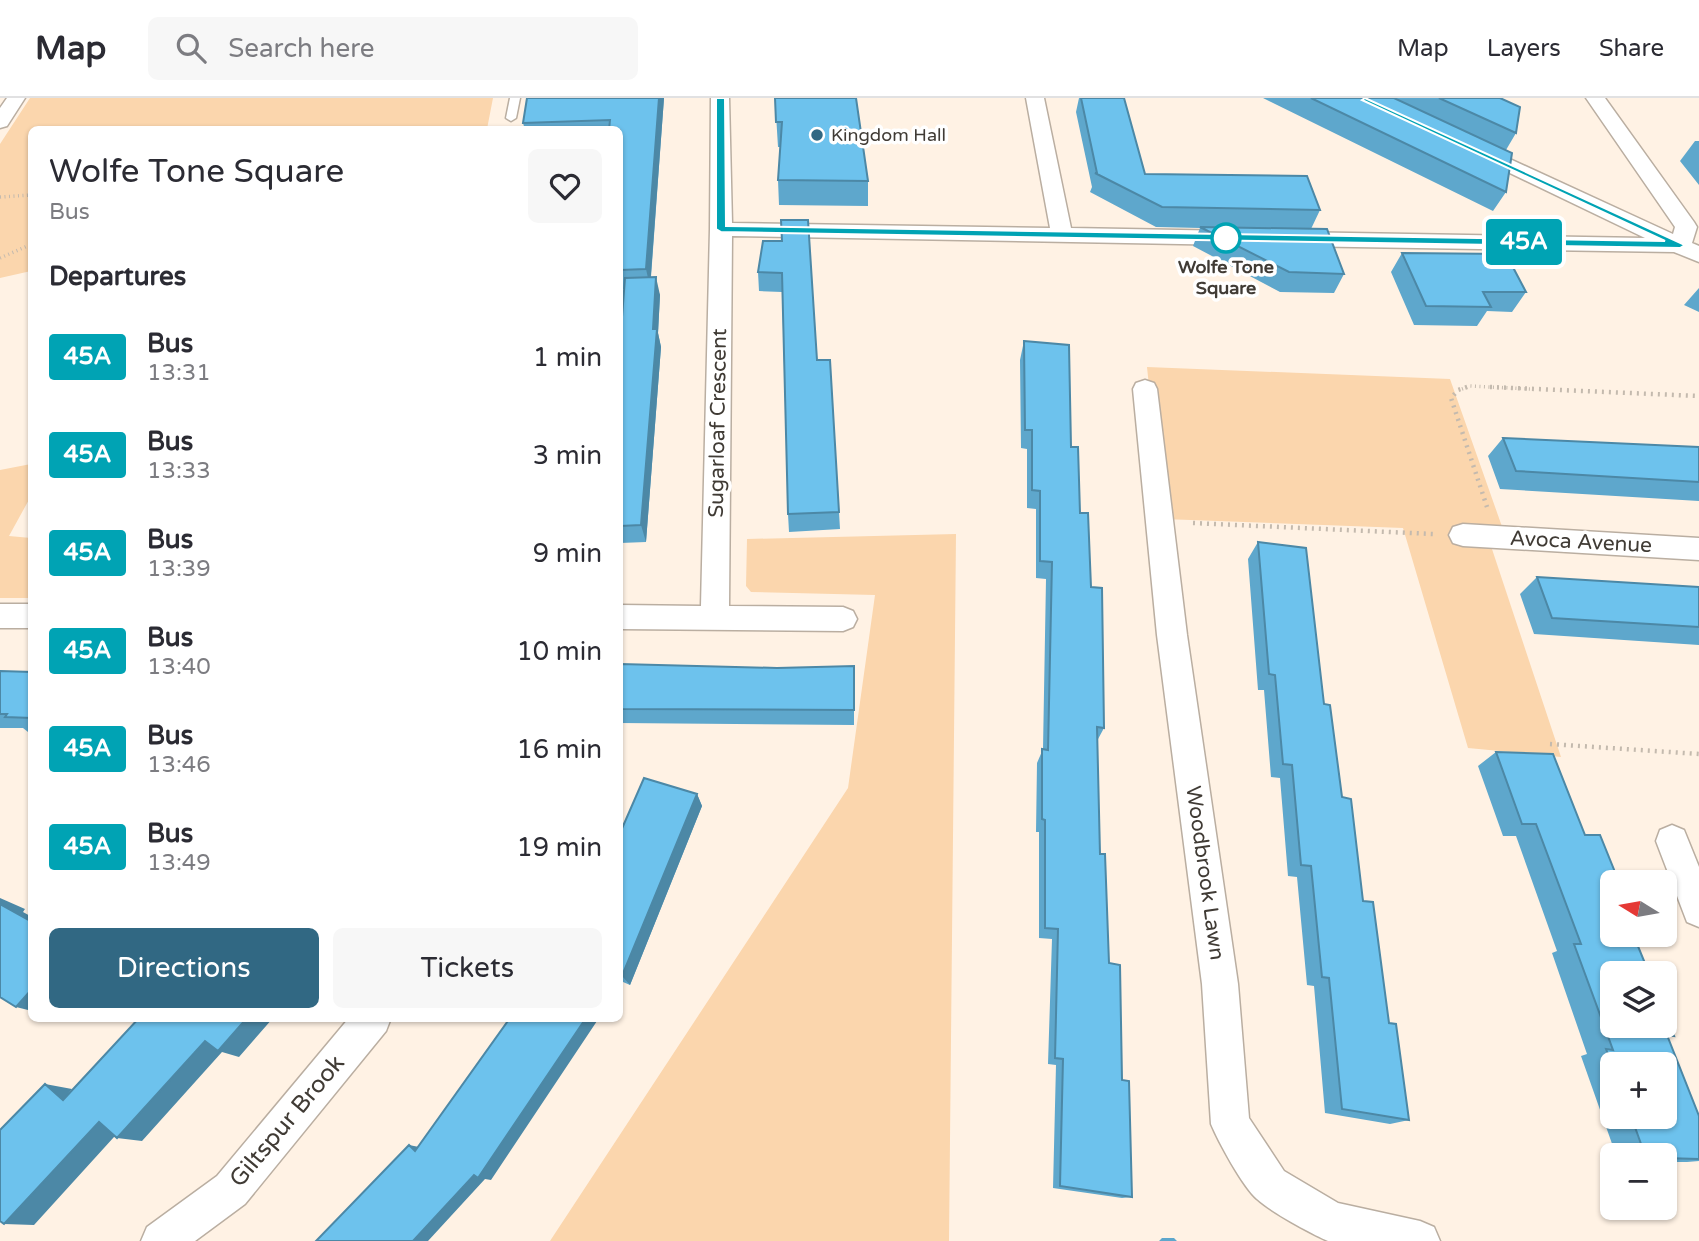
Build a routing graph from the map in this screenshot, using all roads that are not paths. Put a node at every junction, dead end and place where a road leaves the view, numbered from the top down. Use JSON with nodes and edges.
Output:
{"nodes":[{"id":1,"x":16,"y":98,"type":"edge"},
{"id":2,"x":515,"y":98,"type":"edge"},
{"id":3,"x":720,"y":98,"type":"edge"},
{"id":4,"x":1035,"y":98,"type":"edge"},
{"id":5,"x":1595,"y":98,"type":"edge"},
{"id":6,"x":511,"y":118,"type":"dead end"},
{"id":7,"x":0,"y":122,"type":"edge"},
{"id":8,"x":1453,"y":139,"type":"edge"},
{"id":9,"x":721,"y":229,"type":"junction"},
{"id":10,"x":1062,"y":235,"type":"junction"},
{"id":11,"x":1688,"y":242,"type":"edge"},
{"id":12,"x":1145,"y":389,"type":"dead end"},
{"id":13,"x":1463,"y":536,"type":"road end"},
{"id":14,"x":1699,"y":549,"type":"edge"},
{"id":15,"x":0,"y":616,"type":"edge"},
{"id":16,"x":28,"y":616,"type":"edge"},
{"id":17,"x":623,"y":617,"type":"edge"},
{"id":18,"x":715,"y":617,"type":"junction"},
{"id":19,"x":843,"y":619,"type":"dead end"},
{"id":20,"x":1672,"y":841,"type":"dead end"},
{"id":21,"x":1699,"y":910,"type":"edge"},
{"id":22,"x":370,"y":1022,"type":"edge"},
{"id":23,"x":161,"y":1241,"type":"edge"},
{"id":24,"x":1420,"y":1241,"type":"edge"}],
"edges":[{"from":1,"to":7,"type":"street"},
{"from":2,"to":6,"type":"lane"},
{"from":3,"to":9,"type":"street","name":"Sugarloaf Crescent"},
{"from":4,"to":10,"type":"street"},
{"from":5,"to":11,"type":"street"},
{"from":8,"to":11,"type":"street"},
{"from":9,"to":10,"type":"street"},
{"from":9,"to":18,"type":"street","name":"Sugarloaf Crescent"},
{"from":10,"to":11,"type":"street"},
{"from":12,"to":24,"type":"street","name":"Woodbrook Lawn"},
{"from":13,"to":14,"type":"street","name":"Avoca Avenue"},
{"from":15,"to":16,"type":"street"},
{"from":17,"to":18,"type":"street"},
{"from":18,"to":19,"type":"street"},
{"from":20,"to":21,"type":"street"},
{"from":22,"to":23,"type":"street","name":"Giltspur Brook"}]}
